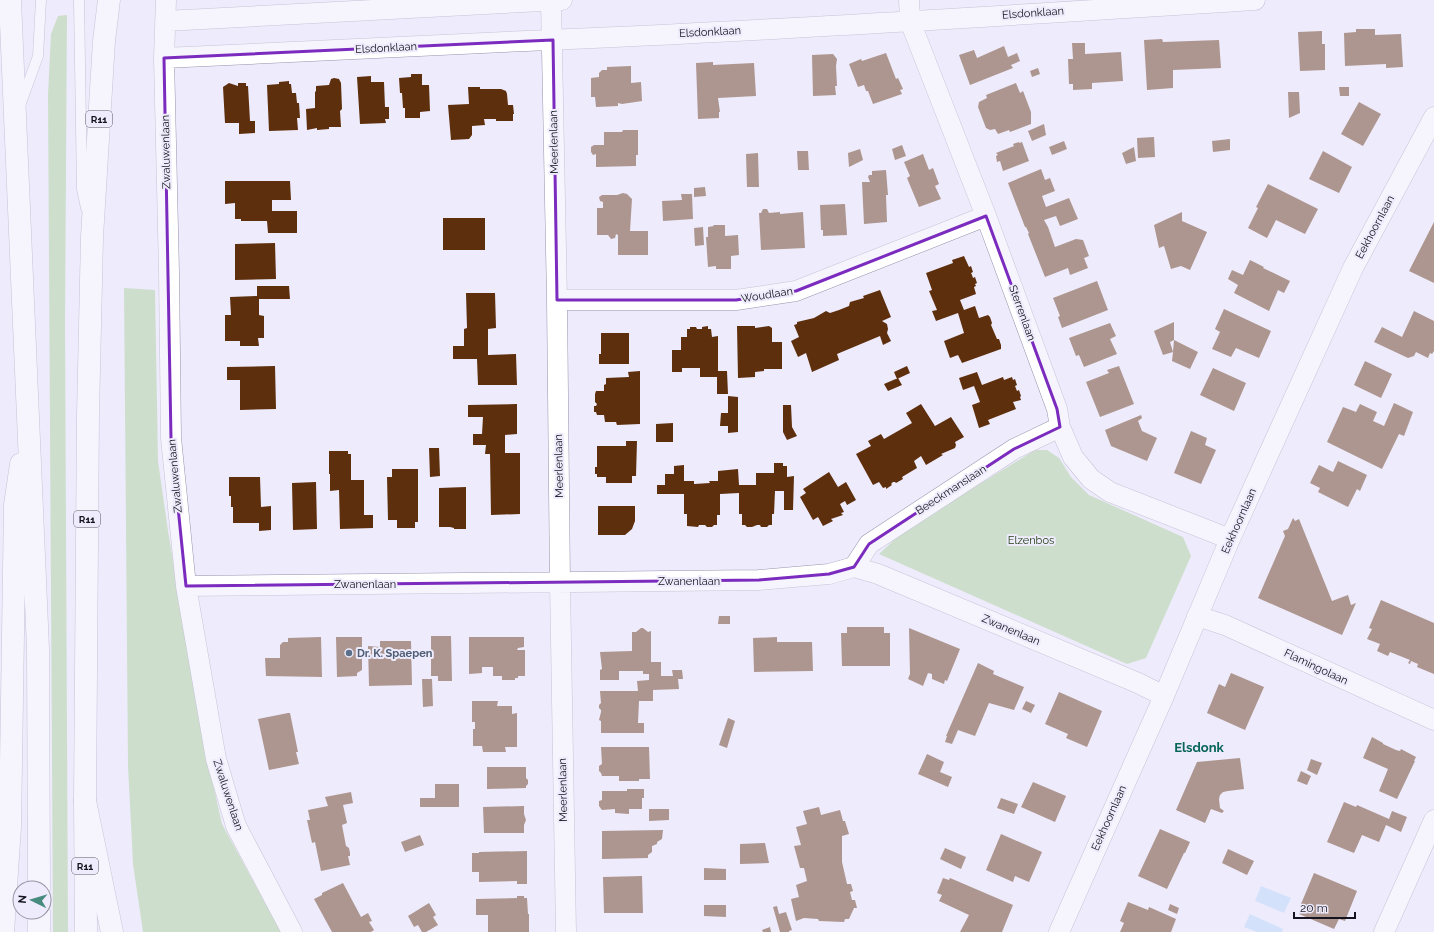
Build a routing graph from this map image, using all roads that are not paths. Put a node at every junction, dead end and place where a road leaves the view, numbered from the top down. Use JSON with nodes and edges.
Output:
{"nodes":[{"id":1,"x":10,"y":0,"type":"edge"},
{"id":2,"x":41,"y":0,"type":"edge"},
{"id":3,"x":79,"y":0,"type":"edge"},
{"id":4,"x":109,"y":0,"type":"edge"},
{"id":5,"x":166,"y":0,"type":"edge"},
{"id":6,"x":555,"y":0,"type":"edge"},
{"id":7,"x":909,"y":0,"type":"edge"},
{"id":8,"x":1256,"y":0,"type":"edge"},
{"id":9,"x":910,"y":21,"type":"junction"},
{"id":10,"x":165,"y":22,"type":"junction"},
{"id":11,"x":553,"y":40,"type":"junction"},
{"id":12,"x":164,"y":58,"type":"junction"},
{"id":13,"x":1434,"y":117,"type":"edge"},
{"id":14,"x":15,"y":118,"type":"junction"},
{"id":15,"x":986,"y":216,"type":"junction"},
{"id":16,"x":92,"y":237,"type":"junction"},
{"id":17,"x":557,"y":300,"type":"junction"},
{"id":18,"x":28,"y":405,"type":"junction"},
{"id":19,"x":1060,"y":428,"type":"junction"},
{"id":20,"x":1230,"y":539,"type":"junction"},
{"id":21,"x":854,"y":567,"type":"junction"},
{"id":22,"x":560,"y":583,"type":"junction"},
{"id":23,"x":186,"y":586,"type":"junction"},
{"id":24,"x":1197,"y":616,"type":"junction"},
{"id":25,"x":1164,"y":696,"type":"junction"},
{"id":26,"x":1434,"y":720,"type":"edge"},
{"id":27,"x":85,"y":801,"type":"junction"},
{"id":28,"x":1434,"y":820,"type":"edge"},
{"id":29,"x":39,"y":880,"type":"edge"},
{"id":30,"x":39,"y":920,"type":"edge"},
{"id":31,"x":3,"y":932,"type":"edge"},
{"id":32,"x":39,"y":932,"type":"edge"},
{"id":33,"x":86,"y":932,"type":"edge"},
{"id":34,"x":112,"y":932,"type":"edge"},
{"id":35,"x":292,"y":932,"type":"edge"},
{"id":36,"x":566,"y":932,"type":"edge"},
{"id":37,"x":1059,"y":932,"type":"edge"},
{"id":38,"x":1384,"y":932,"type":"edge"}],
"edges":[{"from":1,"to":14,"type":"highway"},
{"from":2,"to":14,"type":"lane"},
{"from":3,"to":16,"type":"lane"},
{"from":4,"to":16,"type":"highway","number":"R11"},
{"from":5,"to":10,"type":"street","name":"Zwaluwenlaan"},
{"from":6,"to":10,"type":"street"},
{"from":6,"to":11,"type":"street","name":"Meerlenlaan"},
{"from":7,"to":9,"type":"street","name":"Sterrenlaan"},
{"from":8,"to":9,"type":"street","name":"Elsdonklaan"},
{"from":9,"to":11,"type":"street","name":"Elsdonklaan"},
{"from":9,"to":15,"type":"street","name":"Sterrenlaan"},
{"from":10,"to":12,"type":"street","name":"Zwaluwenlaan"},
{"from":11,"to":12,"type":"street","name":"Elsdonklaan"},
{"from":11,"to":17,"type":"street","name":"Meerlenlaan"},
{"from":12,"to":23,"type":"street","name":"Zwaluwenlaan"},
{"from":13,"to":20,"type":"street","name":"Eekhoornlaan"},
{"from":14,"to":18,"type":"highway"},
{"from":15,"to":17,"type":"street","name":"Woudlaan"},
{"from":15,"to":19,"type":"street","name":"Sterrenlaan"},
{"from":16,"to":27,"type":"highway","number":"R11"},
{"from":17,"to":22,"type":"street","name":"Meerlenlaan"},
{"from":18,"to":29,"type":"highway"},
{"from":18,"to":31,"type":"highway"},
{"from":19,"to":20,"type":"street","name":"Sterrenlaan"},
{"from":19,"to":21,"type":"street","name":"Beeckmanslaan"},
{"from":20,"to":24,"type":"street","name":"Eekhoornlaan"},
{"from":21,"to":22,"type":"street","name":"Zwanenlaan"},
{"from":21,"to":25,"type":"street","name":"Zwanenlaan"},
{"from":22,"to":23,"type":"street","name":"Zwanenlaan"},
{"from":22,"to":36,"type":"street","name":"Meerlenlaan"},
{"from":23,"to":35,"type":"street","name":"Zwaluwenlaan"},
{"from":24,"to":25,"type":"street","name":"Eekhoornlaan"},
{"from":24,"to":26,"type":"street","name":"Flamingolaan"},
{"from":25,"to":37,"type":"street","name":"Eekhoornlaan"},
{"from":27,"to":33,"type":"highway","number":"R11"},
{"from":27,"to":34,"type":"highway"},
{"from":28,"to":38,"type":"street"},
{"from":30,"to":32,"type":"highway"}]}
